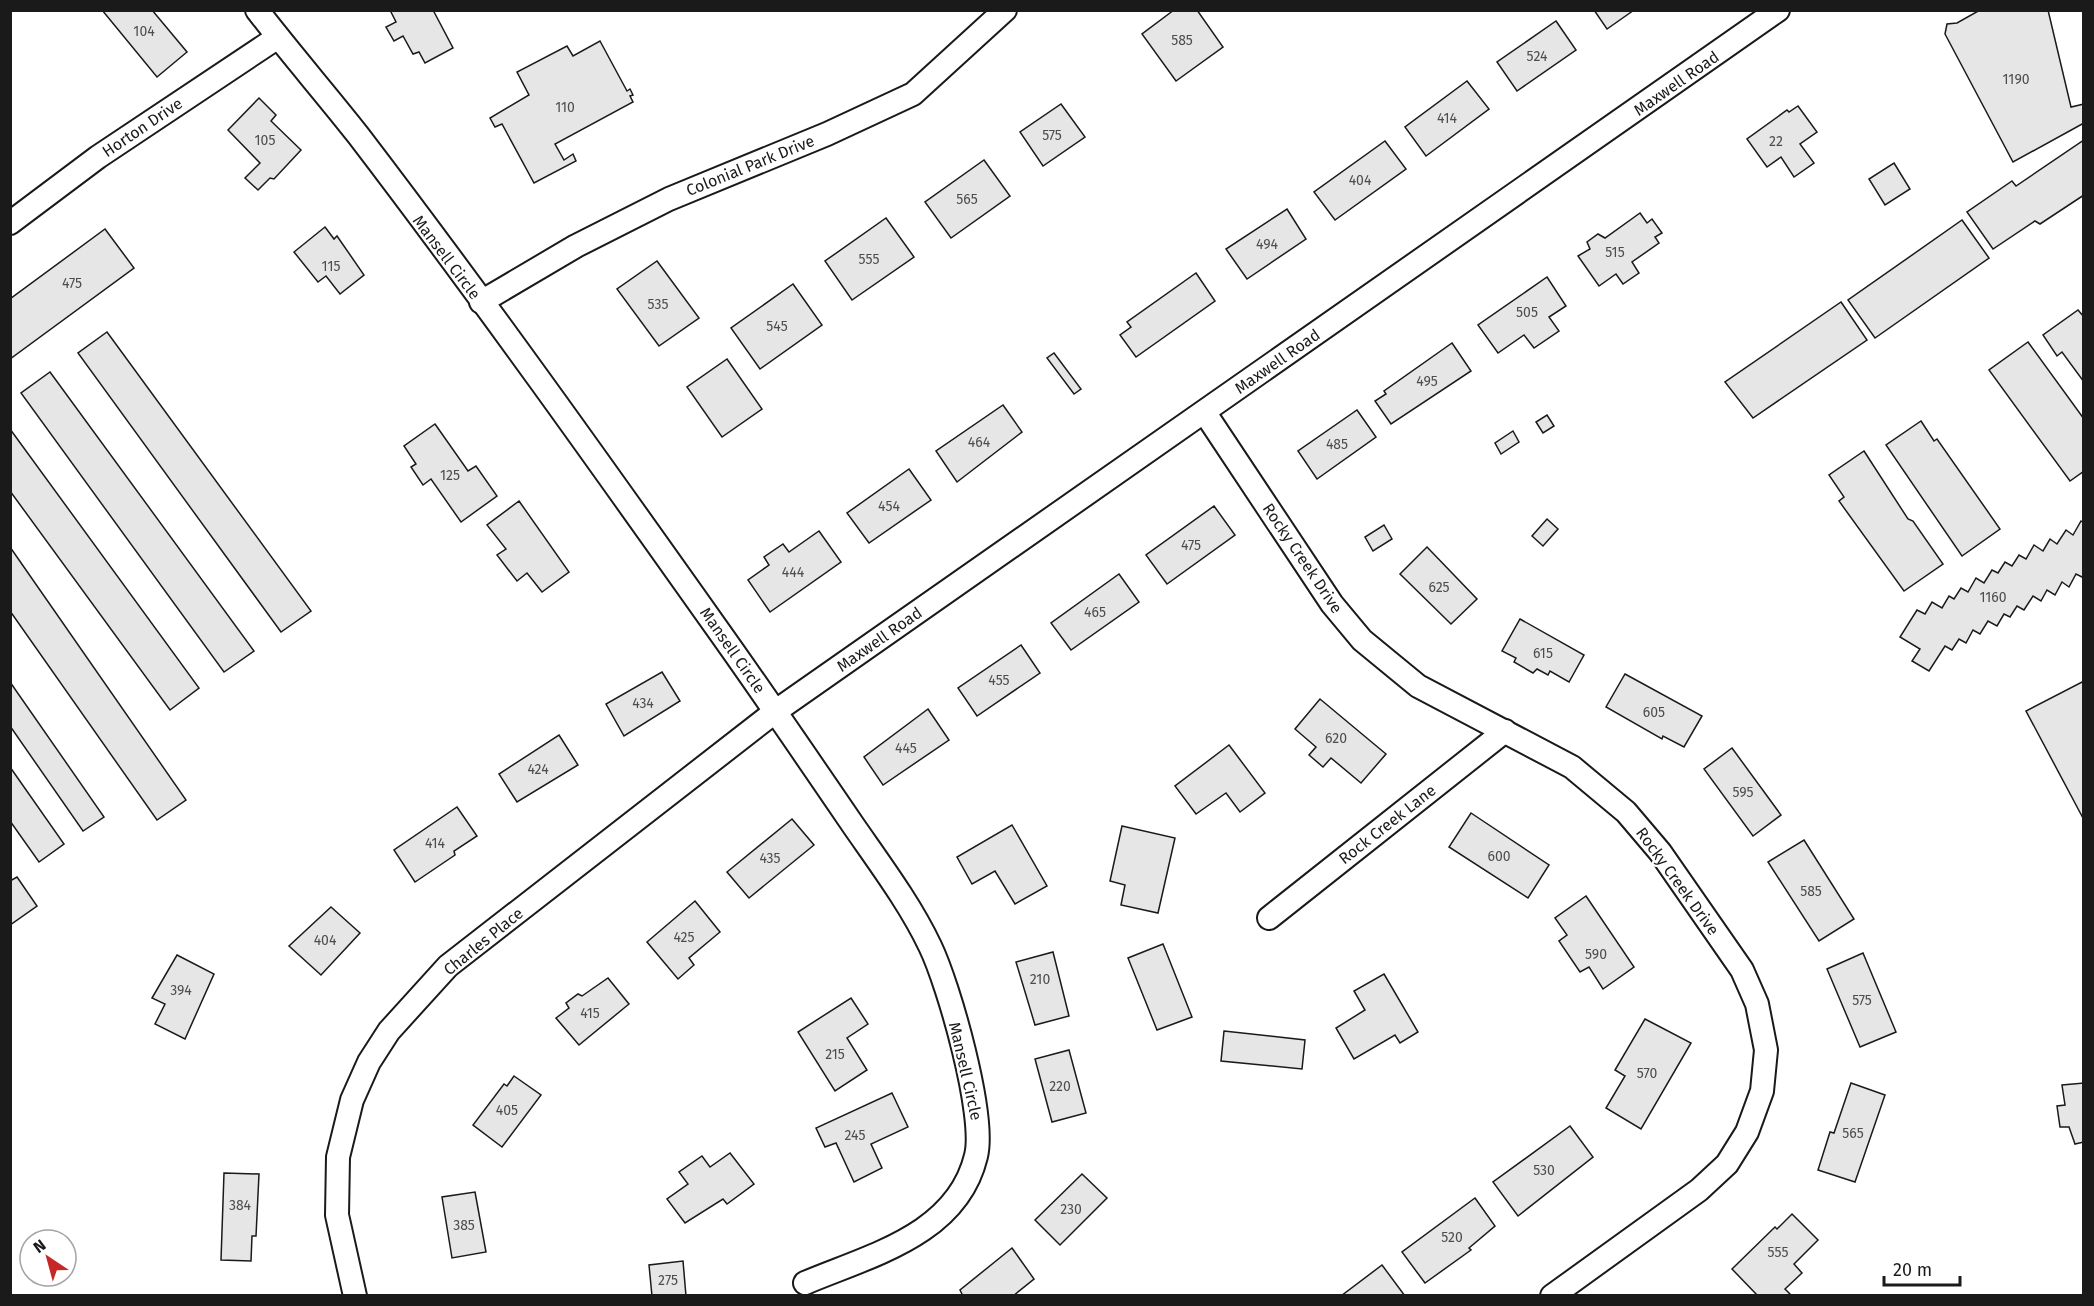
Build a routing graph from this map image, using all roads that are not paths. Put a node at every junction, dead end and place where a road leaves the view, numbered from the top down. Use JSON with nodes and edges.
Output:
{"nodes":[{"id":1,"x":257,"y":10,"type":"edge"},
{"id":2,"x":1005,"y":10,"type":"edge"},
{"id":3,"x":1778,"y":10,"type":"edge"},
{"id":4,"x":278,"y":37,"type":"junction"},
{"id":5,"x":10,"y":223,"type":"edge"},
{"id":6,"x":481,"y":302,"type":"junction"},
{"id":7,"x":1205,"y":412,"type":"junction"},
{"id":8,"x":776,"y":711,"type":"junction"},
{"id":9,"x":1505,"y":731,"type":"junction"},
{"id":10,"x":1269,"y":918,"type":"dead end"},
{"id":11,"x":805,"y":1283,"type":"dead end"},
{"id":12,"x":355,"y":1296,"type":"edge"},
{"id":13,"x":1552,"y":1296,"type":"edge"}],
"edges":[{"from":1,"to":4,"type":"street","name":"Mansell Circle"},
{"from":2,"to":6,"type":"street","name":"Colonial Park Drive"},
{"from":3,"to":7,"type":"street","name":"Maxwell Road"},
{"from":4,"to":5,"type":"street","name":"Horton Drive"},
{"from":4,"to":6,"type":"street","name":"Mansell Circle"},
{"from":6,"to":8,"type":"street","name":"Mansell Circle"},
{"from":7,"to":8,"type":"street","name":"Maxwell Road"},
{"from":7,"to":9,"type":"street","name":"Rocky Creek Drive"},
{"from":8,"to":11,"type":"street","name":"Mansell Circle"},
{"from":8,"to":12,"type":"street","name":"Charles Place"},
{"from":9,"to":10,"type":"street","name":"Rock Creek Lane"},
{"from":9,"to":13,"type":"street","name":"Rocky Creek Drive"}]}
